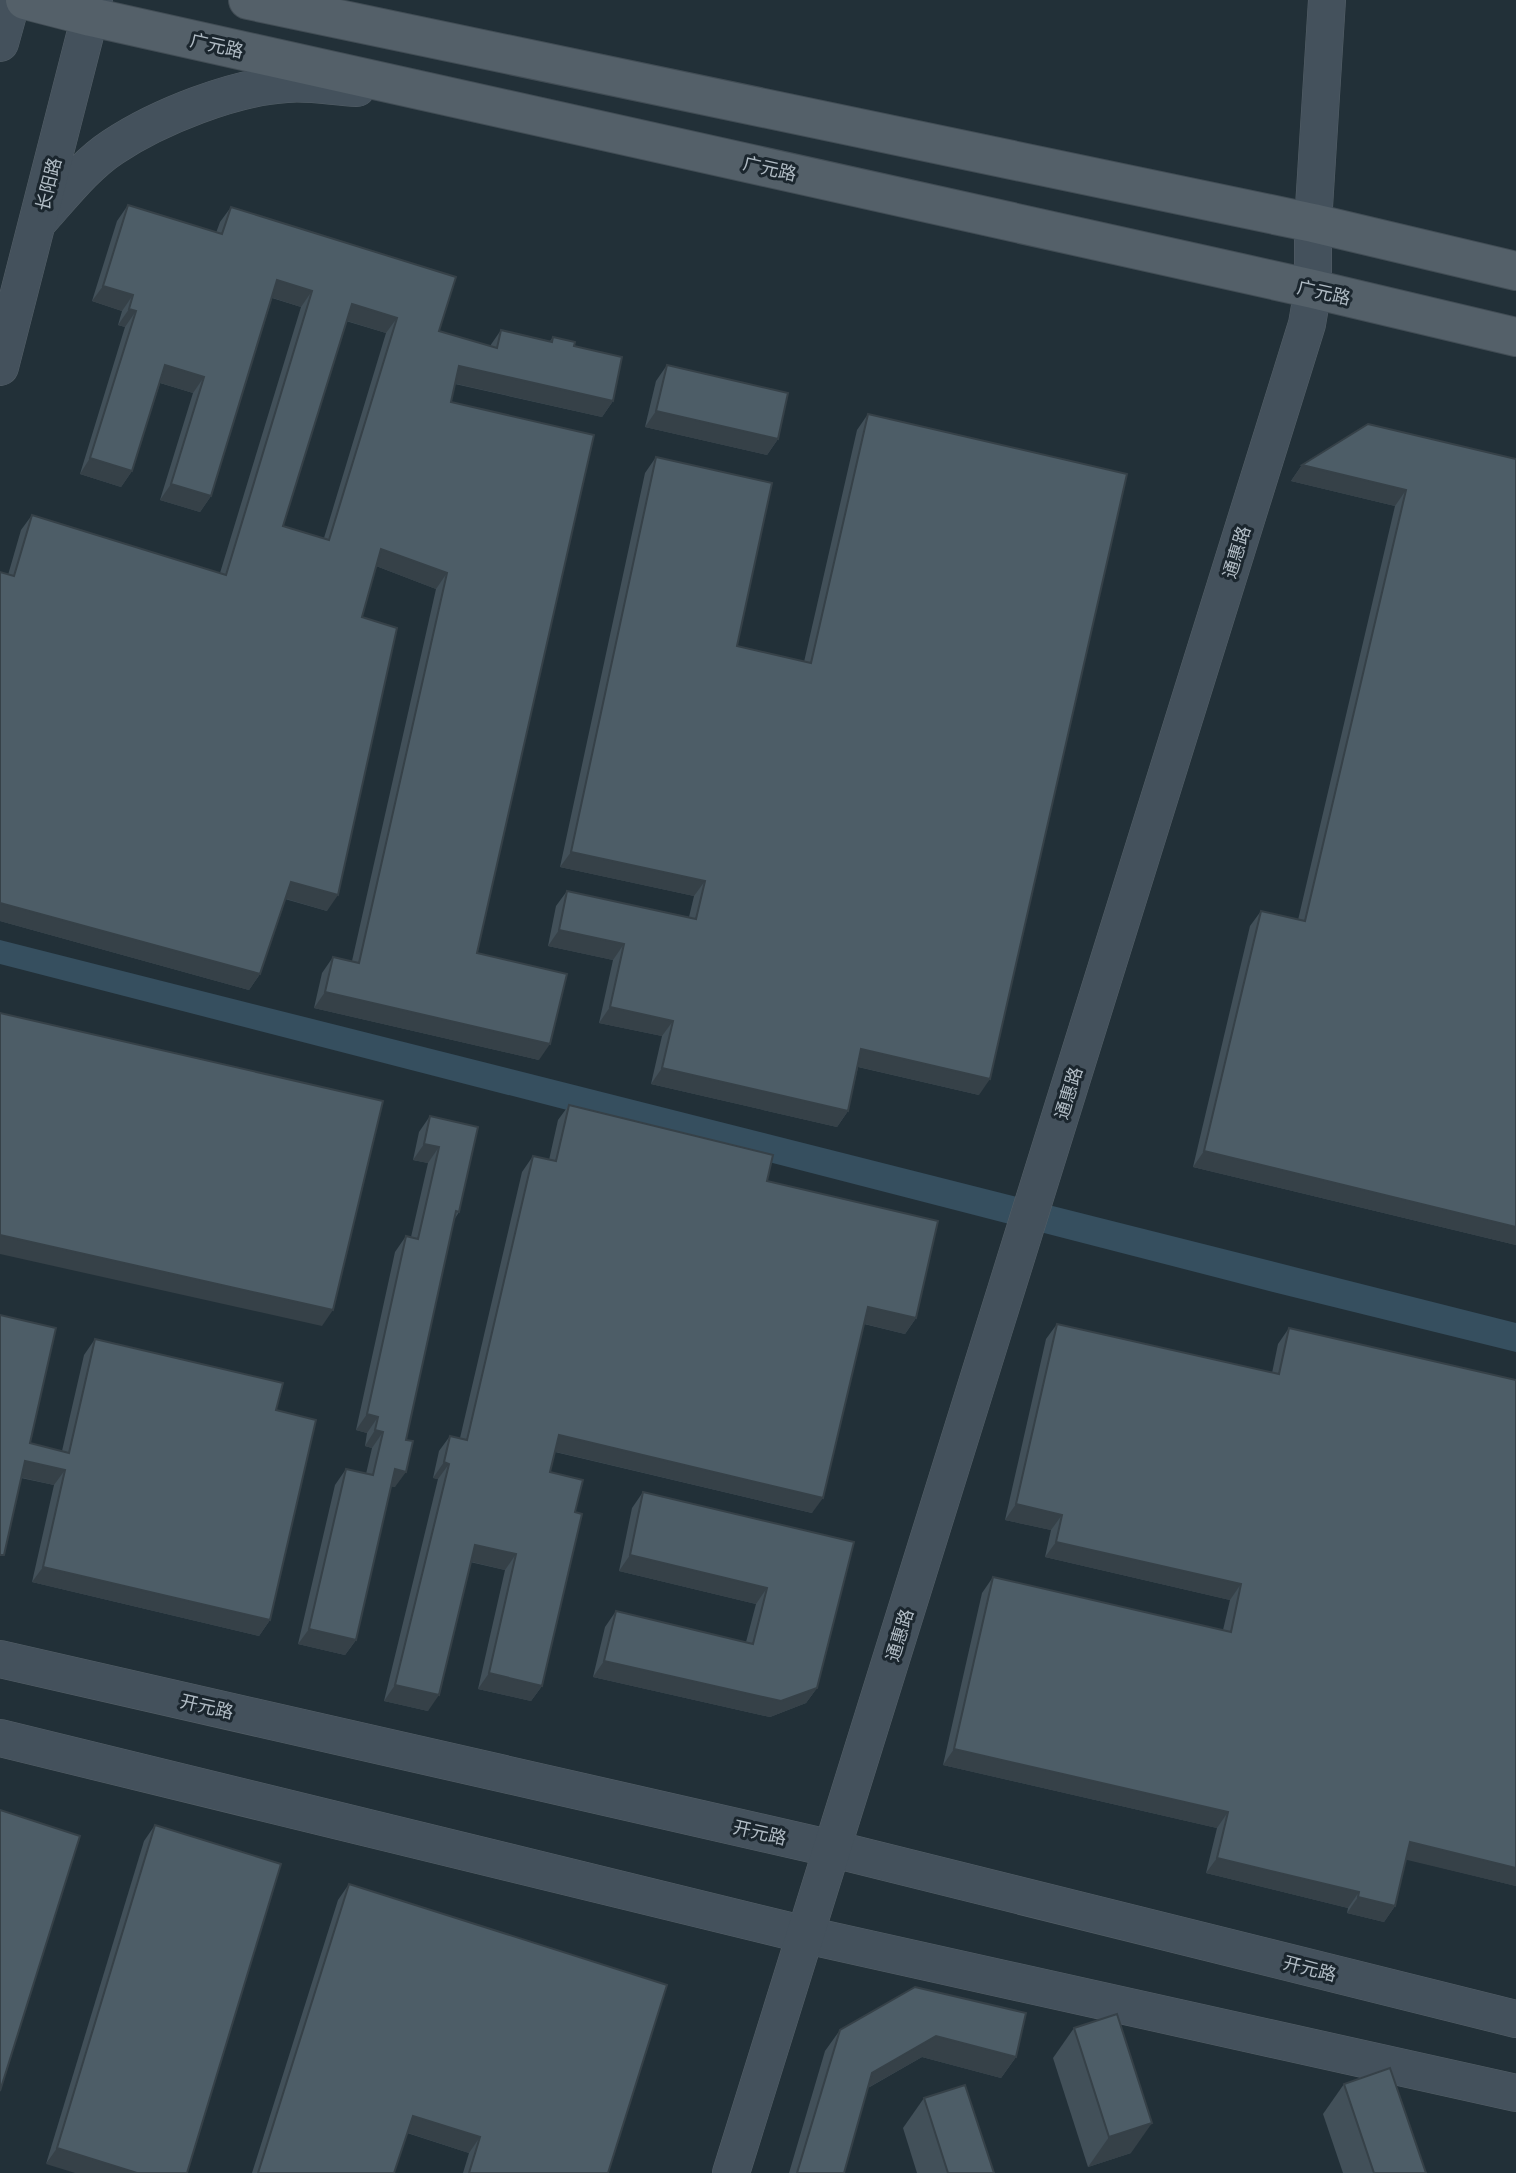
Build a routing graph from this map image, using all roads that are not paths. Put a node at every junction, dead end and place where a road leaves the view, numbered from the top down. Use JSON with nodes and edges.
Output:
{"nodes":[{"id":1,"x":12,"y":0,"type":"edge"},
{"id":2,"x":24,"y":0,"type":"edge"},
{"id":3,"x":248,"y":0,"type":"edge"},
{"id":4,"x":338,"y":0,"type":"edge"},
{"id":5,"x":1327,"y":0,"type":"edge"},
{"id":6,"x":92,"y":8,"type":"edge"},
{"id":7,"x":410,"y":34,"type":"junction"},
{"id":8,"x":0,"y":43,"type":"edge"},
{"id":9,"x":432,"y":93,"type":"junction"},
{"id":10,"x":38,"y":222,"type":"junction"},
{"id":11,"x":1313,"y":223,"type":"junction"},
{"id":12,"x":1516,"y":271,"type":"edge"},
{"id":13,"x":1313,"y":289,"type":"junction"},
{"id":14,"x":1516,"y":337,"type":"edge"},
{"id":15,"x":0,"y":367,"type":"edge"},
{"id":16,"x":0,"y":1659,"type":"edge"},
{"id":17,"x":0,"y":1738,"type":"edge"},
{"id":18,"x":833,"y":1849,"type":"junction"},
{"id":19,"x":806,"y":1935,"type":"junction"},
{"id":20,"x":1516,"y":2019,"type":"edge"},
{"id":21,"x":1516,"y":2093,"type":"edge"},
{"id":22,"x":731,"y":2173,"type":"edge"}],
"edges":[{"from":1,"to":8,"type":"main road"},
{"from":2,"to":6,"type":"main road","name":"广元路"},
{"from":3,"to":7,"type":"main road"},
{"from":4,"to":7,"type":"main road"},
{"from":5,"to":11,"type":"main road","name":"通惠路"},
{"from":6,"to":9,"type":"main road","name":"广元路"},
{"from":6,"to":10,"type":"main road","name":"长阳路"},
{"from":7,"to":11,"type":"main road"},
{"from":9,"to":10,"type":"main road"},
{"from":9,"to":13,"type":"main road","name":"广元路"},
{"from":10,"to":15,"type":"main road","name":"长阳路"},
{"from":11,"to":12,"type":"main road"},
{"from":11,"to":13,"type":"main road","name":"通惠路"},
{"from":13,"to":14,"type":"main road","name":"广元路"},
{"from":13,"to":18,"type":"main road","name":"通惠路"},
{"from":16,"to":18,"type":"main road","name":"开元路"},
{"from":17,"to":19,"type":"main road"},
{"from":18,"to":19,"type":"main road","name":"通惠路"},
{"from":18,"to":20,"type":"main road","name":"开元路"},
{"from":19,"to":21,"type":"main road"},
{"from":19,"to":22,"type":"main road","name":"通惠路"}]}
